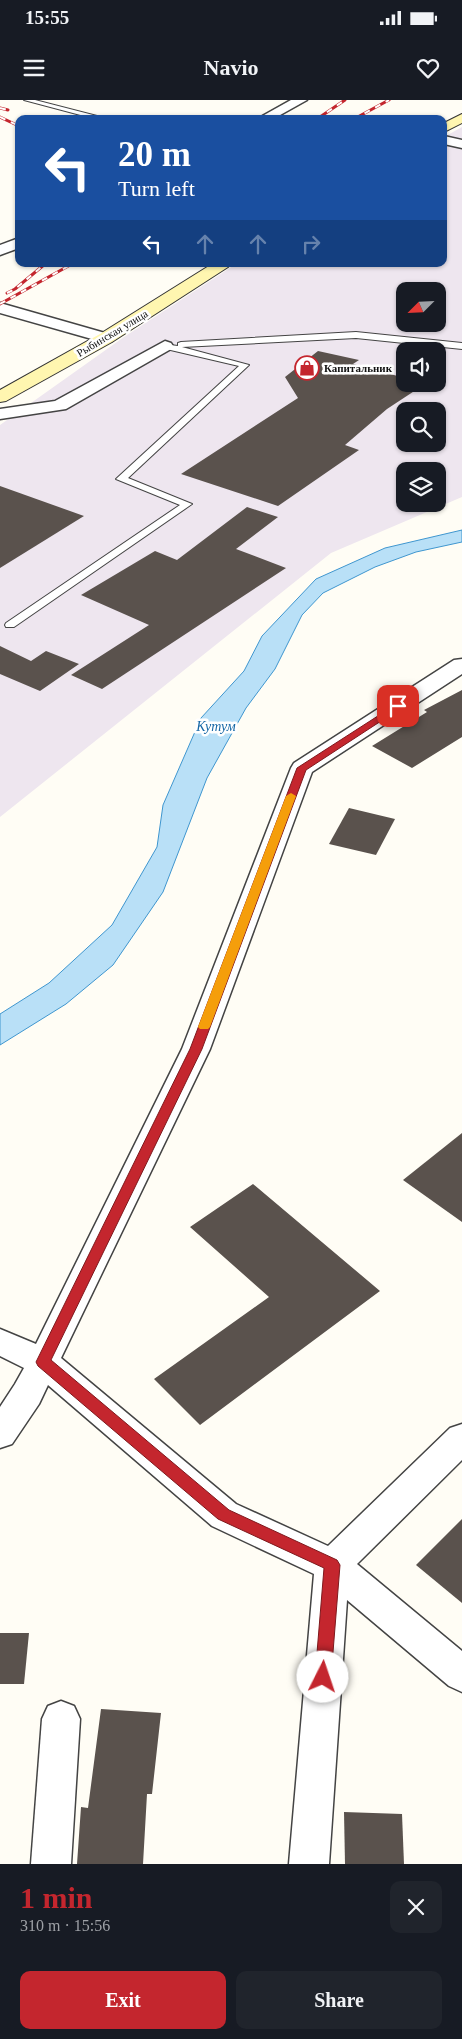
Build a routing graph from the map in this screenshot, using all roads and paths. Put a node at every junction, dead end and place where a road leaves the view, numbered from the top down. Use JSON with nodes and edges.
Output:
{"nodes":[{"id":1,"x":27,"y":100,"type":"edge"},
{"id":2,"x":301,"y":100,"type":"edge"},
{"id":3,"x":90,"y":115,"type":"edge"},
{"id":4,"x":271,"y":115,"type":"edge"},
{"id":5,"x":462,"y":118,"type":"edge"},
{"id":6,"x":447,"y":126,"type":"edge"},
{"id":7,"x":447,"y":141,"type":"edge"},
{"id":8,"x":462,"y":144,"type":"edge"},
{"id":9,"x":15,"y":244,"type":"edge"},
{"id":10,"x":0,"y":251,"type":"edge"},
{"id":11,"x":217,"y":267,"type":"edge"},
{"id":12,"x":0,"y":308,"type":"edge"},
{"id":13,"x":106,"y":338,"type":"junction"},
{"id":14,"x":165,"y":346,"type":"junction"},
{"id":15,"x":462,"y":346,"type":"edge"},
{"id":16,"x":0,"y":397,"type":"edge"},
{"id":17,"x":0,"y":414,"type":"edge"},
{"id":18,"x":10,"y":625,"type":"dead end"},
{"id":19,"x":462,"y":665,"type":"edge"},
{"id":20,"x":0,"y":1342,"type":"edge"},
{"id":21,"x":43,"y":1362,"type":"junction"},
{"id":22,"x":0,"y":1434,"type":"edge"},
{"id":23,"x":462,"y":1438,"type":"edge"},
{"id":24,"x":332,"y":1565,"type":"junction"},
{"id":25,"x":462,"y":1674,"type":"edge"},
{"id":26,"x":61,"y":1719,"type":"dead end"},
{"id":27,"x":51,"y":1864,"type":"edge"},
{"id":28,"x":309,"y":1864,"type":"edge"}],
"edges":[{"from":1,"to":3,"type":"lane"},
{"from":2,"to":4,"type":"street"},
{"from":5,"to":6,"type":"main road"},
{"from":7,"to":8,"type":"street"},
{"from":9,"to":10,"type":"street"},
{"from":11,"to":13,"type":"main road","name":"Рыбинская улица"},
{"from":12,"to":13,"type":"street"},
{"from":13,"to":16,"type":"main road","name":"Рыбинская улица"},
{"from":14,"to":15,"type":"lane"},
{"from":14,"to":17,"type":"street"},
{"from":14,"to":18,"type":"lane"},
{"from":19,"to":21,"type":"street"},
{"from":20,"to":21,"type":"street"},
{"from":21,"to":22,"type":"street"},
{"from":21,"to":24,"type":"street"},
{"from":23,"to":24,"type":"street"},
{"from":24,"to":25,"type":"street"},
{"from":24,"to":28,"type":"street"},
{"from":26,"to":27,"type":"street"}]}
